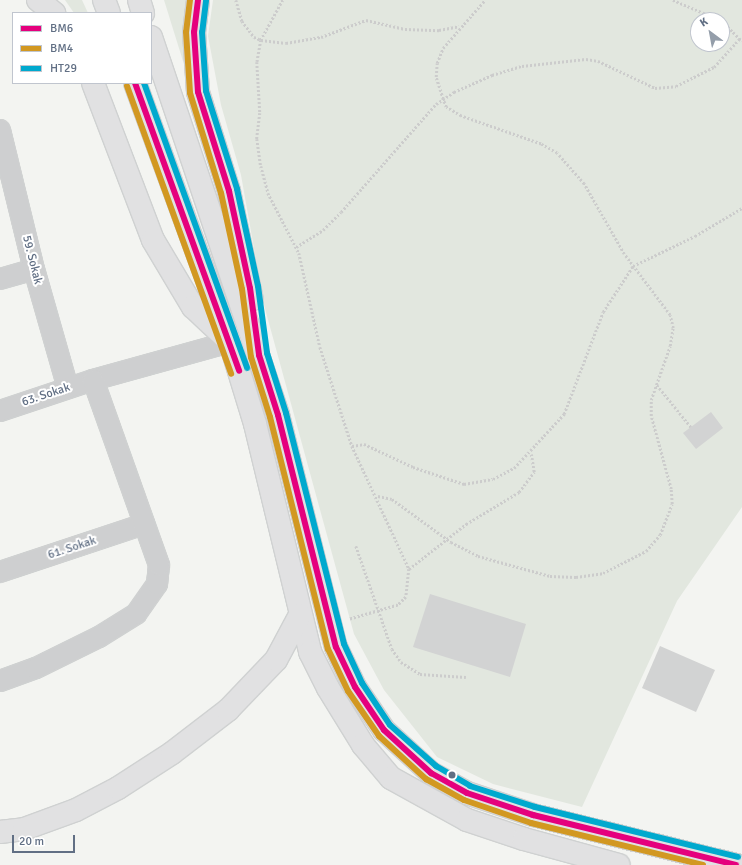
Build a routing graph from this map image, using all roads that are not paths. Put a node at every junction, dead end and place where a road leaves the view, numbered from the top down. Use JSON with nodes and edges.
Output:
{"nodes":[{"id":1,"x":38,"y":0,"type":"edge"},
{"id":2,"x":104,"y":0,"type":"edge"},
{"id":3,"x":138,"y":0,"type":"edge"},
{"id":4,"x":198,"y":0,"type":"edge"},
{"id":5,"x":53,"y":12,"type":"edge"},
{"id":6,"x":109,"y":12,"type":"edge"},
{"id":7,"x":143,"y":12,"type":"edge"},
{"id":8,"x":152,"y":40,"type":"edge"},
{"id":9,"x":93,"y":84,"type":"edge"},
{"id":10,"x":135,"y":84,"type":"edge"},
{"id":11,"x":0,"y":134,"type":"edge"},
{"id":12,"x":34,"y":269,"type":"junction"},
{"id":13,"x":0,"y":279,"type":"edge"},
{"id":14,"x":230,"y":342,"type":"junction"},
{"id":15,"x":259,"y":355,"type":"junction"},
{"id":16,"x":93,"y":380,"type":"junction"},
{"id":17,"x":68,"y":388,"type":"junction"},
{"id":18,"x":0,"y":411,"type":"edge"},
{"id":19,"x":144,"y":524,"type":"junction"},
{"id":20,"x":0,"y":572,"type":"edge"},
{"id":21,"x":300,"y":614,"type":"junction"},
{"id":22,"x":0,"y":680,"type":"edge"},
{"id":23,"x":0,"y":832,"type":"edge"},
{"id":24,"x":619,"y":865,"type":"edge"},
{"id":25,"x":736,"y":865,"type":"edge"}],
"edges":[{"from":1,"to":5,"type":"main road"},
{"from":2,"to":6,"type":"main road"},
{"from":3,"to":7,"type":"main road"},
{"from":4,"to":15,"type":"main road"},
{"from":8,"to":15,"type":"main road"},
{"from":9,"to":14,"type":"main road"},
{"from":10,"to":14,"type":"main road"},
{"from":11,"to":12,"type":"street","name":"59. Sokak"},
{"from":12,"to":13,"type":"street"},
{"from":12,"to":17,"type":"street","name":"59. Sokak"},
{"from":14,"to":16,"type":"street","name":"63. Sokak"},
{"from":14,"to":21,"type":"main road"},
{"from":15,"to":25,"type":"main road"},
{"from":16,"to":17,"type":"street","name":"63. Sokak"},
{"from":16,"to":19,"type":"street"},
{"from":17,"to":18,"type":"street","name":"63. Sokak"},
{"from":19,"to":20,"type":"street","name":"61. Sokak"},
{"from":19,"to":22,"type":"street"},
{"from":21,"to":23,"type":"main road"},
{"from":21,"to":24,"type":"main road"}]}
